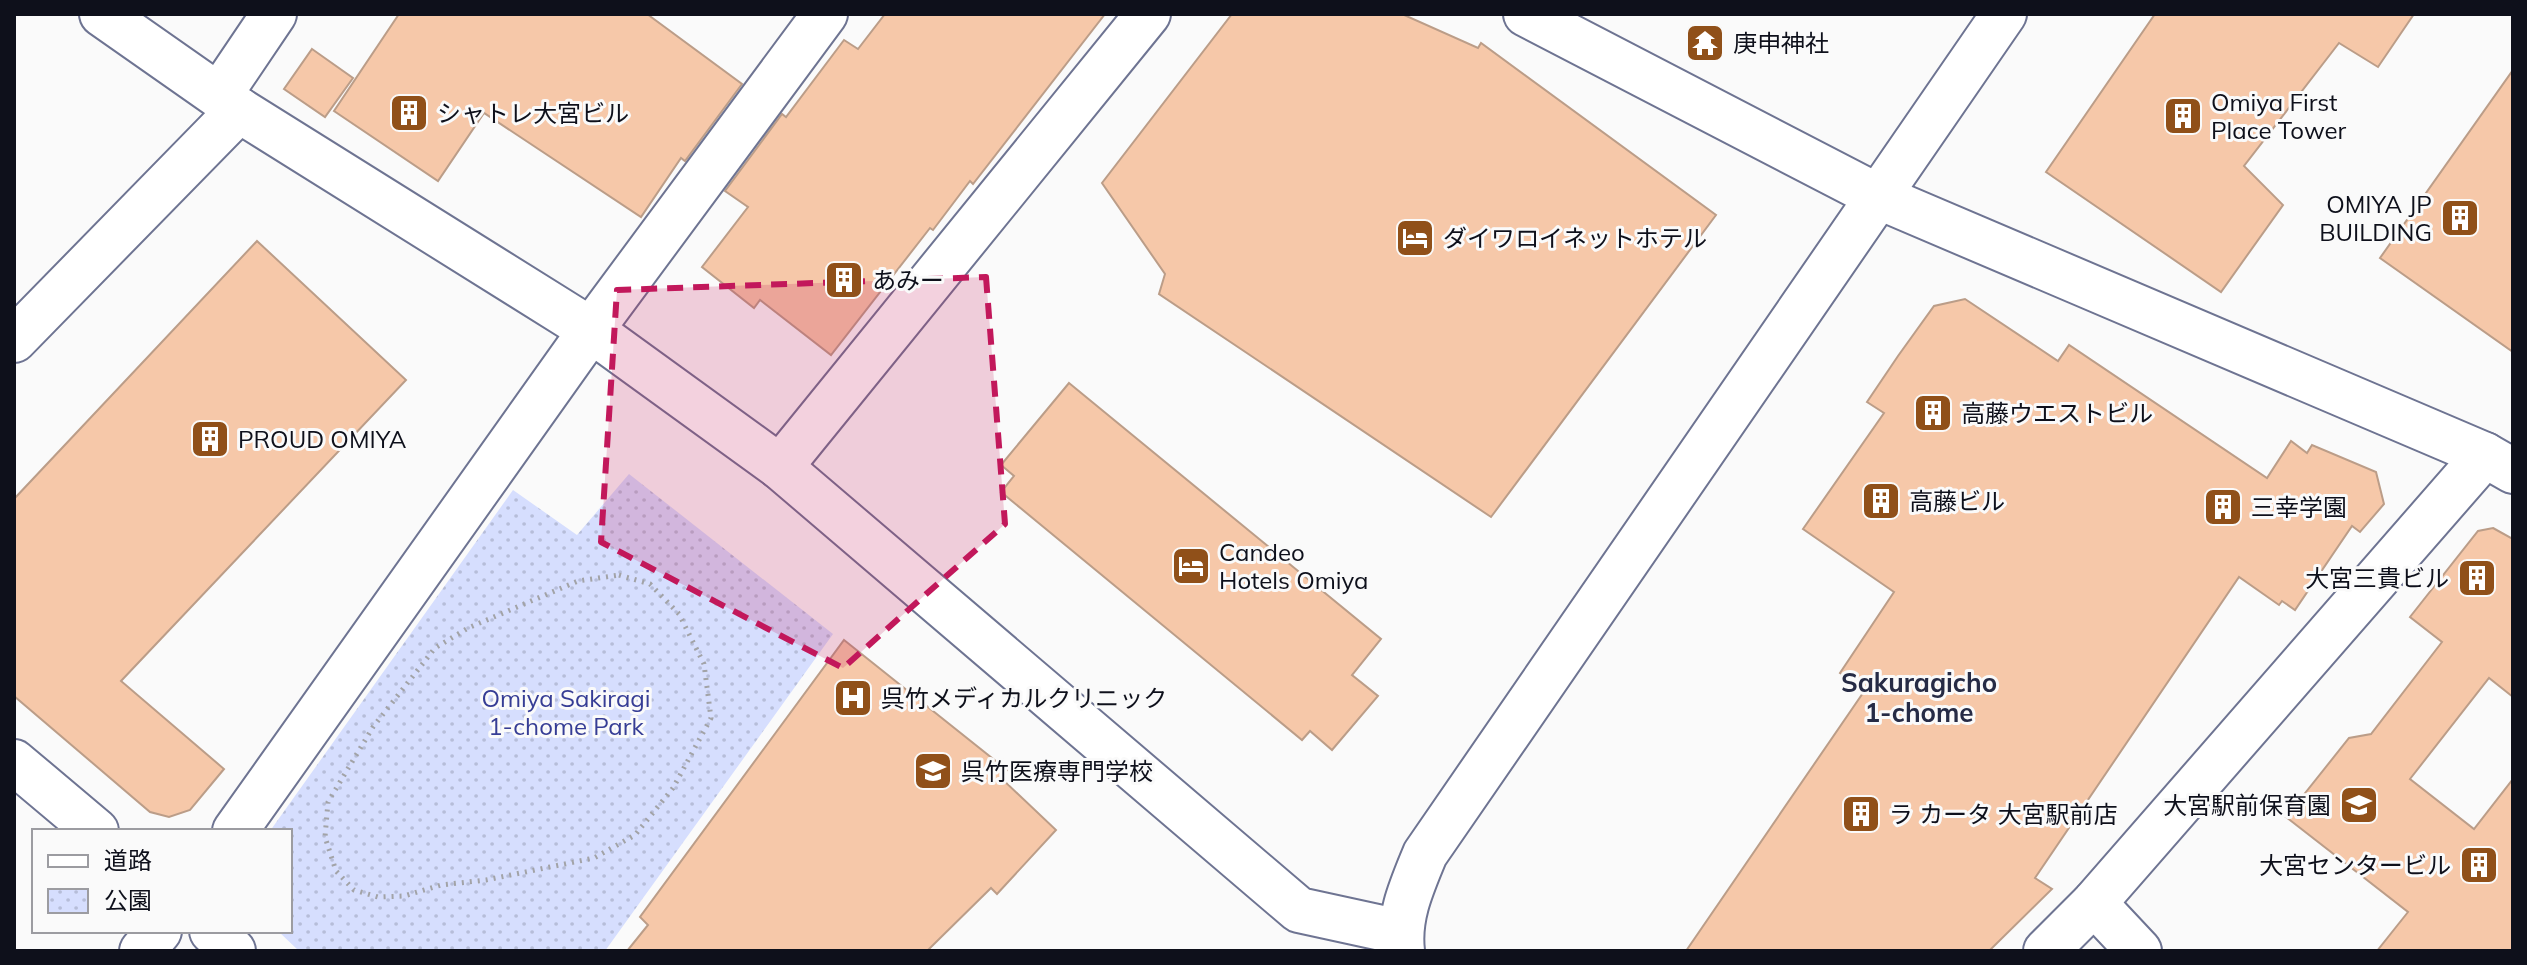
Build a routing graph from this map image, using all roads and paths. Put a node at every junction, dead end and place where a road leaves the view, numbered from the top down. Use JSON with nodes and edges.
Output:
{"nodes":[{"id":1,"x":102,"y":14,"type":"edge"},
{"id":2,"x":274,"y":14,"type":"edge"},
{"id":3,"x":825,"y":14,"type":"edge"},
{"id":4,"x":1148,"y":14,"type":"edge"},
{"id":5,"x":1526,"y":14,"type":"edge"},
{"id":6,"x":2004,"y":14,"type":"edge"},
{"id":7,"x":230,"y":102,"type":"junction"},
{"id":8,"x":1877,"y":196,"type":"junction"},
{"id":9,"x":591,"y":330,"type":"junction"},
{"id":10,"x":14,"y":340,"type":"edge"},
{"id":11,"x":2499,"y":463,"type":"edge"},
{"id":12,"x":780,"y":467,"type":"junction"},
{"id":13,"x":14,"y":762,"type":"edge"},
{"id":14,"x":94,"y":829,"type":"edge"},
{"id":15,"x":236,"y":829,"type":"edge"},
{"id":16,"x":336,"y":871,"type":"joint"},
{"id":17,"x":2094,"y":903,"type":"junction"},
{"id":18,"x":157,"y":933,"type":"edge"},
{"id":19,"x":214,"y":933,"type":"edge"},
{"id":20,"x":1401,"y":942,"type":"edge"},
{"id":21,"x":142,"y":951,"type":"edge"},
{"id":22,"x":233,"y":951,"type":"edge"},
{"id":23,"x":2046,"y":951,"type":"edge"},
{"id":24,"x":2139,"y":951,"type":"edge"}],
"edges":[{"from":1,"to":7,"type":"street"},
{"from":2,"to":7,"type":"street"},
{"from":3,"to":9,"type":"street"},
{"from":4,"to":12,"type":"street"},
{"from":5,"to":8,"type":"street"},
{"from":6,"to":8,"type":"street"},
{"from":7,"to":9,"type":"street"},
{"from":7,"to":10,"type":"street"},
{"from":8,"to":11,"type":"street"},
{"from":8,"to":20,"type":"street"},
{"from":9,"to":12,"type":"street"},
{"from":9,"to":15,"type":"street"},
{"from":11,"to":17,"type":"street"},
{"from":12,"to":20,"type":"street"},
{"from":13,"to":14,"type":"street"},
{"from":16,"to":16,"type":"path"},
{"from":17,"to":23,"type":"street"},
{"from":17,"to":24,"type":"street"},
{"from":18,"to":21,"type":"street"},
{"from":19,"to":22,"type":"street"}]}
